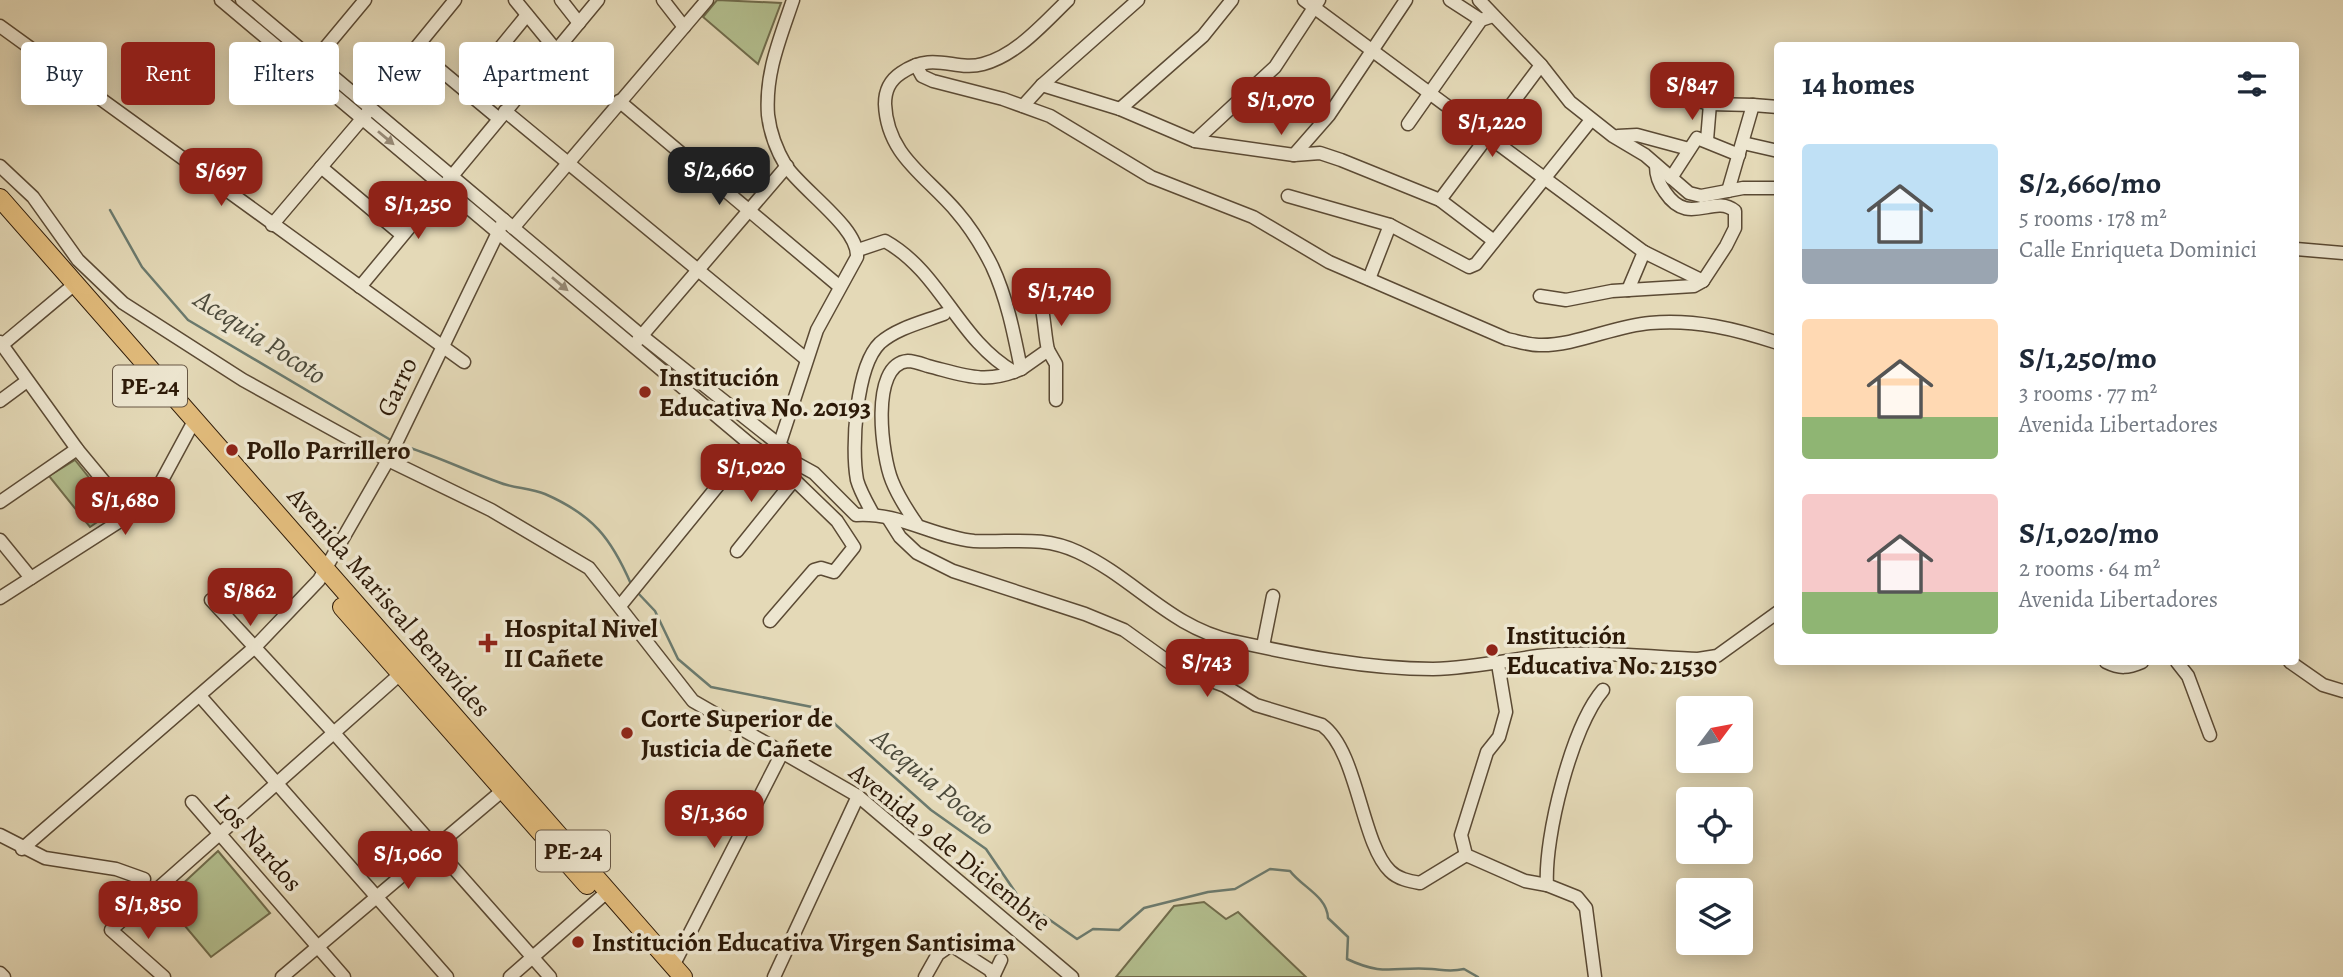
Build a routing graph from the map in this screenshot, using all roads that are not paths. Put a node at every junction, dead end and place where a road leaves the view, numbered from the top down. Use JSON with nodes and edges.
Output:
{"nodes":[{"id":1,"x":221,"y":0,"type":"edge"},
{"id":2,"x":242,"y":0,"type":"edge"},
{"id":3,"x":365,"y":0,"type":"edge"},
{"id":4,"x":456,"y":0,"type":"edge"},
{"id":5,"x":515,"y":0,"type":"edge"},
{"id":6,"x":561,"y":0,"type":"edge"},
{"id":7,"x":598,"y":0,"type":"edge"},
{"id":8,"x":663,"y":0,"type":"edge"},
{"id":9,"x":708,"y":0,"type":"edge"},
{"id":10,"x":793,"y":0,"type":"edge"},
{"id":11,"x":1068,"y":0,"type":"edge"},
{"id":12,"x":1138,"y":0,"type":"edge"},
{"id":13,"x":1232,"y":0,"type":"edge"},
{"id":14,"x":1406,"y":0,"type":"edge"},
{"id":15,"x":1450,"y":0,"type":"edge"},
{"id":16,"x":1479,"y":0,"type":"edge"},
{"id":17,"x":1312,"y":3,"type":"edge"},
{"id":18,"x":527,"y":15,"type":"junction"},
{"id":19,"x":1487,"y":18,"type":"junction"},
{"id":20,"x":579,"y":23,"type":"junction"},
{"id":21,"x":684,"y":27,"type":"junction"},
{"id":22,"x":2,"y":32,"type":"edge"},
{"id":23,"x":271,"y":42,"type":"edge"},
{"id":24,"x":292,"y":42,"type":"edge"},
{"id":25,"x":331,"y":42,"type":"edge"},
{"id":26,"x":505,"y":42,"type":"edge"},
{"id":27,"x":549,"y":42,"type":"edge"},
{"id":28,"x":563,"y":42,"type":"edge"},
{"id":29,"x":1373,"y":50,"type":"junction"},
{"id":30,"x":916,"y":65,"type":"junction"},
{"id":31,"x":1541,"y":65,"type":"junction"},
{"id":32,"x":339,"y":85,"type":"edge"},
{"id":33,"x":1042,"y":85,"type":"junction"},
{"id":34,"x":459,"y":86,"type":"edge"},
{"id":35,"x":1430,"y":93,"type":"junction"},
{"id":36,"x":339,"y":94,"type":"edge"},
{"id":37,"x":1687,"y":98,"type":"dead end"},
{"id":38,"x":619,"y":102,"type":"junction"},
{"id":39,"x":1710,"y":104,"type":"junction"},
{"id":40,"x":487,"y":105,"type":"edge"},
{"id":41,"x":510,"y":105,"type":"edge"},
{"id":42,"x":1753,"y":105,"type":"junction"},
{"id":43,"x":1023,"y":106,"type":"junction"},
{"id":44,"x":1774,"y":107,"type":"edge"},
{"id":45,"x":1120,"y":109,"type":"junction"},
{"id":46,"x":367,"y":113,"type":"junction"},
{"id":47,"x":502,"y":115,"type":"junction"},
{"id":48,"x":1591,"y":120,"type":"junction"},
{"id":49,"x":1408,"y":124,"type":"dead end"},
{"id":50,"x":1489,"y":136,"type":"junction"},
{"id":51,"x":1613,"y":136,"type":"junction"},
{"id":52,"x":1706,"y":140,"type":"junction"},
{"id":53,"x":1195,"y":141,"type":"junction"},
{"id":54,"x":1689,"y":149,"type":"junction"},
{"id":55,"x":1741,"y":149,"type":"junction"},
{"id":56,"x":1774,"y":151,"type":"edge"},
{"id":57,"x":1294,"y":156,"type":"junction"},
{"id":58,"x":568,"y":163,"type":"junction"},
{"id":59,"x":0,"y":166,"type":"edge"},
{"id":60,"x":787,"y":166,"type":"junction"},
{"id":61,"x":1656,"y":166,"type":"junction"},
{"id":62,"x":321,"y":167,"type":"junction"},
{"id":63,"x":1546,"y":178,"type":"junction"},
{"id":64,"x":1671,"y":178,"type":"junction"},
{"id":65,"x":447,"y":181,"type":"junction"},
{"id":66,"x":1774,"y":188,"type":"edge"},
{"id":67,"x":1728,"y":191,"type":"junction"},
{"id":68,"x":1288,"y":196,"type":"dead end"},
{"id":69,"x":0,"y":198,"type":"edge"},
{"id":70,"x":1440,"y":200,"type":"junction"},
{"id":71,"x":749,"y":210,"type":"junction"},
{"id":72,"x":0,"y":213,"type":"edge"},
{"id":73,"x":272,"y":225,"type":"junction"},
{"id":74,"x":1390,"y":225,"type":"junction"},
{"id":75,"x":505,"y":226,"type":"junction"},
{"id":76,"x":402,"y":235,"type":"junction"},
{"id":77,"x":1494,"y":241,"type":"junction"},
{"id":78,"x":2299,"y":249,"type":"edge"},
{"id":79,"x":858,"y":250,"type":"junction"},
{"id":80,"x":1643,"y":252,"type":"junction"},
{"id":81,"x":2343,"y":253,"type":"edge"},
{"id":82,"x":698,"y":270,"type":"junction"},
{"id":83,"x":1028,"y":277,"type":"dead end"},
{"id":84,"x":1368,"y":279,"type":"junction"},
{"id":85,"x":1703,"y":281,"type":"junction"},
{"id":86,"x":71,"y":287,"type":"junction"},
{"id":87,"x":360,"y":287,"type":"junction"},
{"id":88,"x":840,"y":287,"type":"junction"},
{"id":89,"x":1628,"y":290,"type":"junction"},
{"id":90,"x":1539,"y":296,"type":"dead end"},
{"id":91,"x":944,"y":314,"type":"dead end"},
{"id":92,"x":637,"y":341,"type":"junction"},
{"id":93,"x":1774,"y":341,"type":"edge"},
{"id":94,"x":1,"y":344,"type":"edge"},
{"id":95,"x":442,"y":346,"type":"junction"},
{"id":96,"x":1048,"y":350,"type":"junction"},
{"id":97,"x":806,"y":359,"type":"junction"},
{"id":98,"x":464,"y":362,"type":"dead end"},
{"id":99,"x":1018,"y":370,"type":"junction"},
{"id":100,"x":27,"y":381,"type":"junction"},
{"id":101,"x":1056,"y":400,"type":"dead end"},
{"id":102,"x":0,"y":401,"type":"edge"},
{"id":103,"x":191,"y":426,"type":"junction"},
{"id":104,"x":751,"y":444,"type":"junction"},
{"id":105,"x":781,"y":447,"type":"junction"},
{"id":106,"x":77,"y":449,"type":"junction"},
{"id":107,"x":388,"y":460,"type":"junction"},
{"id":108,"x":794,"y":462,"type":"junction"},
{"id":109,"x":775,"y":463,"type":"junction"},
{"id":110,"x":794,"y":480,"type":"junction"},
{"id":111,"x":0,"y":502,"type":"edge"},
{"id":112,"x":131,"y":514,"type":"junction"},
{"id":113,"x":871,"y":514,"type":"junction"},
{"id":114,"x":888,"y":518,"type":"junction"},
{"id":115,"x":916,"y":523,"type":"junction"},
{"id":116,"x":0,"y":540,"type":"edge"},
{"id":117,"x":737,"y":551,"type":"dead end"},
{"id":118,"x":322,"y":575,"type":"junction"},
{"id":119,"x":31,"y":578,"type":"junction"},
{"id":120,"x":1273,"y":596,"type":"dead end"},
{"id":121,"x":0,"y":598,"type":"edge"},
{"id":122,"x":212,"y":600,"type":"dead end"},
{"id":123,"x":620,"y":606,"type":"junction"},
{"id":124,"x":1774,"y":615,"type":"edge"},
{"id":125,"x":770,"y":621,"type":"dead end"},
{"id":126,"x":1263,"y":646,"type":"junction"},
{"id":127,"x":255,"y":647,"type":"junction"},
{"id":128,"x":1498,"y":664,"type":"junction"},
{"id":129,"x":2113,"y":665,"type":"edge"},
{"id":130,"x":2136,"y":665,"type":"edge"},
{"id":131,"x":2179,"y":665,"type":"edge"},
{"id":132,"x":2294,"y":665,"type":"edge"},
{"id":133,"x":405,"y":670,"type":"junction"},
{"id":134,"x":1603,"y":690,"type":"dead end"},
{"id":135,"x":2343,"y":691,"type":"edge"},
{"id":136,"x":200,"y":696,"type":"junction"},
{"id":137,"x":334,"y":733,"type":"junction"},
{"id":138,"x":2210,"y":734,"type":"dead end"},
{"id":139,"x":783,"y":751,"type":"junction"},
{"id":140,"x":277,"y":783,"type":"junction"},
{"id":141,"x":508,"y":786,"type":"junction"},
{"id":142,"x":858,"y":796,"type":"junction"},
{"id":143,"x":192,"y":802,"type":"dead end"},
{"id":144,"x":220,"y":833,"type":"junction"},
{"id":145,"x":0,"y":835,"type":"edge"},
{"id":146,"x":435,"y":846,"type":"junction"},
{"id":147,"x":22,"y":849,"type":"junction"},
{"id":148,"x":1466,"y":856,"type":"junction"},
{"id":149,"x":144,"y":879,"type":"dead end"},
{"id":150,"x":1547,"y":885,"type":"junction"},
{"id":151,"x":603,"y":895,"type":"junction"},
{"id":152,"x":376,"y":896,"type":"junction"},
{"id":153,"x":318,"y":947,"type":"junction"},
{"id":154,"x":533,"y":957,"type":"junction"},
{"id":155,"x":1001,"y":960,"type":"dead end"},
{"id":156,"x":0,"y":973,"type":"edge"},
{"id":157,"x":674,"y":973,"type":"edge"},
{"id":158,"x":994,"y":976,"type":"edge"},
{"id":159,"x":4,"y":977,"type":"edge"},
{"id":160,"x":164,"y":977,"type":"edge"},
{"id":161,"x":282,"y":977,"type":"edge"},
{"id":162,"x":344,"y":977,"type":"edge"},
{"id":163,"x":447,"y":977,"type":"edge"},
{"id":164,"x":510,"y":977,"type":"edge"},
{"id":165,"x":550,"y":977,"type":"edge"},
{"id":166,"x":774,"y":977,"type":"edge"},
{"id":167,"x":925,"y":977,"type":"edge"},
{"id":168,"x":1073,"y":977,"type":"edge"},
{"id":169,"x":1595,"y":977,"type":"edge"}],
"edges":[{"from":1,"to":23,"type":"street"},
{"from":2,"to":24,"type":"street"},
{"from":3,"to":25,"type":"street"},
{"from":4,"to":34,"type":"street"},
{"from":5,"to":18,"type":"street"},
{"from":6,"to":20,"type":"street"},
{"from":7,"to":20,"type":"street"},
{"from":8,"to":21,"type":"street"},
{"from":9,"to":21,"type":"street","name":"Garro"},
{"from":10,"to":60,"type":"street"},
{"from":11,"to":30,"type":"street"},
{"from":12,"to":33,"type":"street"},
{"from":13,"to":45,"type":"street"},
{"from":14,"to":29,"type":"street"},
{"from":15,"to":19,"type":"street"},
{"from":16,"to":19,"type":"street"},
{"from":17,"to":29,"type":"street"},
{"from":17,"to":53,"type":"street"},
{"from":18,"to":26,"type":"street"},
{"from":18,"to":27,"type":"street"},
{"from":19,"to":31,"type":"street"},
{"from":19,"to":35,"type":"street"},
{"from":20,"to":28,"type":"street"},
{"from":21,"to":38,"type":"street","name":"Garro"},
{"from":22,"to":73,"type":"street"},
{"from":29,"to":35,"type":"street"},
{"from":29,"to":57,"type":"street"},
{"from":30,"to":43,"type":"street"},
{"from":30,"to":99,"type":"street"},
{"from":31,"to":48,"type":"street"},
{"from":31,"to":50,"type":"street"},
{"from":32,"to":46,"type":"street"},
{"from":33,"to":43,"type":"street"},
{"from":33,"to":45,"type":"street"},
{"from":35,"to":49,"type":"street"},
{"from":35,"to":50,"type":"street"},
{"from":36,"to":46,"type":"street"},
{"from":37,"to":39,"type":"street"},
{"from":38,"to":58,"type":"street","name":"Garro"},
{"from":38,"to":71,"type":"street"},
{"from":39,"to":42,"type":"street"},
{"from":39,"to":52,"type":"street"},
{"from":40,"to":47,"type":"street"},
{"from":41,"to":47,"type":"street"},
{"from":42,"to":44,"type":"street"},
{"from":42,"to":55,"type":"street"},
{"from":43,"to":84,"type":"street"},
{"from":45,"to":53,"type":"street"},
{"from":46,"to":62,"type":"street"},
{"from":46,"to":65,"type":"street"},
{"from":47,"to":58,"type":"street"},
{"from":47,"to":65,"type":"street"},
{"from":48,"to":51,"type":"street"},
{"from":48,"to":63,"type":"street"},
{"from":50,"to":63,"type":"street"},
{"from":50,"to":70,"type":"street"},
{"from":51,"to":54,"type":"street"},
{"from":51,"to":61,"type":"street"},
{"from":52,"to":54,"type":"street"},
{"from":52,"to":55,"type":"street"},
{"from":53,"to":57,"type":"street"},
{"from":54,"to":64,"type":"street"},
{"from":55,"to":56,"type":"street"},
{"from":55,"to":67,"type":"street"},
{"from":57,"to":70,"type":"street"},
{"from":58,"to":75,"type":"street","name":"Garro"},
{"from":58,"to":82,"type":"street"},
{"from":59,"to":107,"type":"street","name":"Avenida 9 de Diciembre"},
{"from":60,"to":71,"type":"street"},
{"from":60,"to":79,"type":"street"},
{"from":61,"to":64,"type":"street"},
{"from":61,"to":85,"type":"street"},
{"from":62,"to":73,"type":"street"},
{"from":62,"to":76,"type":"street"},
{"from":63,"to":77,"type":"street"},
{"from":63,"to":80,"type":"street"},
{"from":64,"to":67,"type":"street"},
{"from":65,"to":75,"type":"street"},
{"from":65,"to":76,"type":"street"},
{"from":66,"to":67,"type":"street"},
{"from":68,"to":74,"type":"street"},
{"from":69,"to":86,"type":"highway","name":"Avenida Mariscal Benavides","number":"PE-24"},
{"from":70,"to":77,"type":"street"},
{"from":71,"to":82,"type":"street"},
{"from":71,"to":88,"type":"street"},
{"from":72,"to":86,"type":"highway","name":"Avenida Mariscal Benavides","number":"PE-24"},
{"from":73,"to":87,"type":"street"},
{"from":74,"to":77,"type":"street"},
{"from":74,"to":84,"type":"street"},
{"from":75,"to":92,"type":"street"},
{"from":75,"to":95,"type":"street","name":"Garro"},
{"from":76,"to":87,"type":"street"},
{"from":78,"to":81,"type":"street"},
{"from":79,"to":88,"type":"street"},
{"from":79,"to":99,"type":"street"},
{"from":80,"to":85,"type":"street"},
{"from":80,"to":89,"type":"street"},
{"from":82,"to":92,"type":"street"},
{"from":82,"to":97,"type":"street"},
{"from":83,"to":96,"type":"street"},
{"from":84,"to":93,"type":"street"},
{"from":85,"to":89,"type":"street"},
{"from":86,"to":94,"type":"street"},
{"from":86,"to":103,"type":"highway","name":"Avenida Mariscal Benavides","number":"PE-24"},
{"from":87,"to":95,"type":"street"},
{"from":88,"to":97,"type":"street"},
{"from":89,"to":90,"type":"street"},
{"from":91,"to":113,"type":"street"},
{"from":92,"to":104,"type":"street"},
{"from":92,"to":105,"type":"street"},
{"from":94,"to":100,"type":"street"},
{"from":95,"to":98,"type":"street"},
{"from":95,"to":107,"type":"street","name":"Garro"},
{"from":96,"to":99,"type":"street"},
{"from":96,"to":101,"type":"street"},
{"from":97,"to":105,"type":"street"},
{"from":99,"to":115,"type":"street"},
{"from":100,"to":102,"type":"street"},
{"from":100,"to":106,"type":"street"},
{"from":103,"to":112,"type":"street"},
{"from":103,"to":118,"type":"highway","name":"Avenida Mariscal Benavides","number":"PE-24"},
{"from":104,"to":109,"type":"street"},
{"from":104,"to":123,"type":"street"},
{"from":105,"to":108,"type":"street"},
{"from":105,"to":109,"type":"street"},
{"from":106,"to":111,"type":"street"},
{"from":106,"to":112,"type":"street"},
{"from":107,"to":118,"type":"street","name":"Garro"},
{"from":107,"to":123,"type":"street","name":"Avenida 9 de Diciembre"},
{"from":108,"to":109,"type":"street"},
{"from":108,"to":113,"type":"street"},
{"from":109,"to":110,"type":"street"},
{"from":110,"to":117,"type":"street"},
{"from":110,"to":125,"type":"street"},
{"from":112,"to":119,"type":"street"},
{"from":113,"to":114,"type":"street"},
{"from":114,"to":115,"type":"street"},
{"from":114,"to":148,"type":"street"},
{"from":115,"to":126,"type":"street"},
{"from":116,"to":119,"type":"street"},
{"from":118,"to":127,"type":"street","name":"Garro"},
{"from":118,"to":133,"type":"highway","name":"Avenida Mariscal Benavides","number":"PE-24"},
{"from":119,"to":121,"type":"street"},
{"from":120,"to":126,"type":"street"},
{"from":122,"to":127,"type":"street"},
{"from":123,"to":139,"type":"street","name":"Avenida 9 de Diciembre"},
{"from":124,"to":128,"type":"street"},
{"from":126,"to":128,"type":"street"},
{"from":127,"to":136,"type":"street","name":"Garro"},
{"from":127,"to":137,"type":"street"},
{"from":128,"to":148,"type":"street"},
{"from":129,"to":130,"type":"street"},
{"from":131,"to":138,"type":"street"},
{"from":132,"to":135,"type":"street"},
{"from":133,"to":137,"type":"street"},
{"from":133,"to":141,"type":"highway","name":"Avenida Mariscal Benavides","number":"PE-24"},
{"from":134,"to":150,"type":"street"},
{"from":136,"to":140,"type":"street"},
{"from":136,"to":147,"type":"street","name":"Garro"},
{"from":137,"to":140,"type":"street"},
{"from":137,"to":146,"type":"street"},
{"from":139,"to":142,"type":"street","name":"Avenida 9 de Diciembre"},
{"from":139,"to":157,"type":"street"},
{"from":140,"to":144,"type":"street"},
{"from":140,"to":152,"type":"street"},
{"from":141,"to":146,"type":"street"},
{"from":141,"to":151,"type":"highway","name":"Avenida Mariscal Benavides","number":"PE-24"},
{"from":142,"to":166,"type":"street"},
{"from":142,"to":168,"type":"street","name":"Avenida 9 de Diciembre"},
{"from":143,"to":144,"type":"street","name":"Los Nardos"},
{"from":144,"to":153,"type":"street","name":"Los Nardos"},
{"from":144,"to":160,"type":"street"},
{"from":145,"to":147,"type":"street"},
{"from":146,"to":152,"type":"street"},
{"from":146,"to":154,"type":"street"},
{"from":147,"to":149,"type":"street"},
{"from":148,"to":150,"type":"street"},
{"from":150,"to":169,"type":"street"},
{"from":151,"to":154,"type":"street"},
{"from":151,"to":157,"type":"highway","name":"Avenida Mariscal Benavides","number":"PE-24"},
{"from":152,"to":153,"type":"street"},
{"from":152,"to":163,"type":"street"},
{"from":153,"to":161,"type":"street"},
{"from":153,"to":162,"type":"street","name":"Los Nardos"},
{"from":154,"to":164,"type":"street"},
{"from":154,"to":165,"type":"street"},
{"from":155,"to":158,"type":"street"},
{"from":156,"to":159,"type":"street"},
{"from":158,"to":167,"type":"street"}]}
